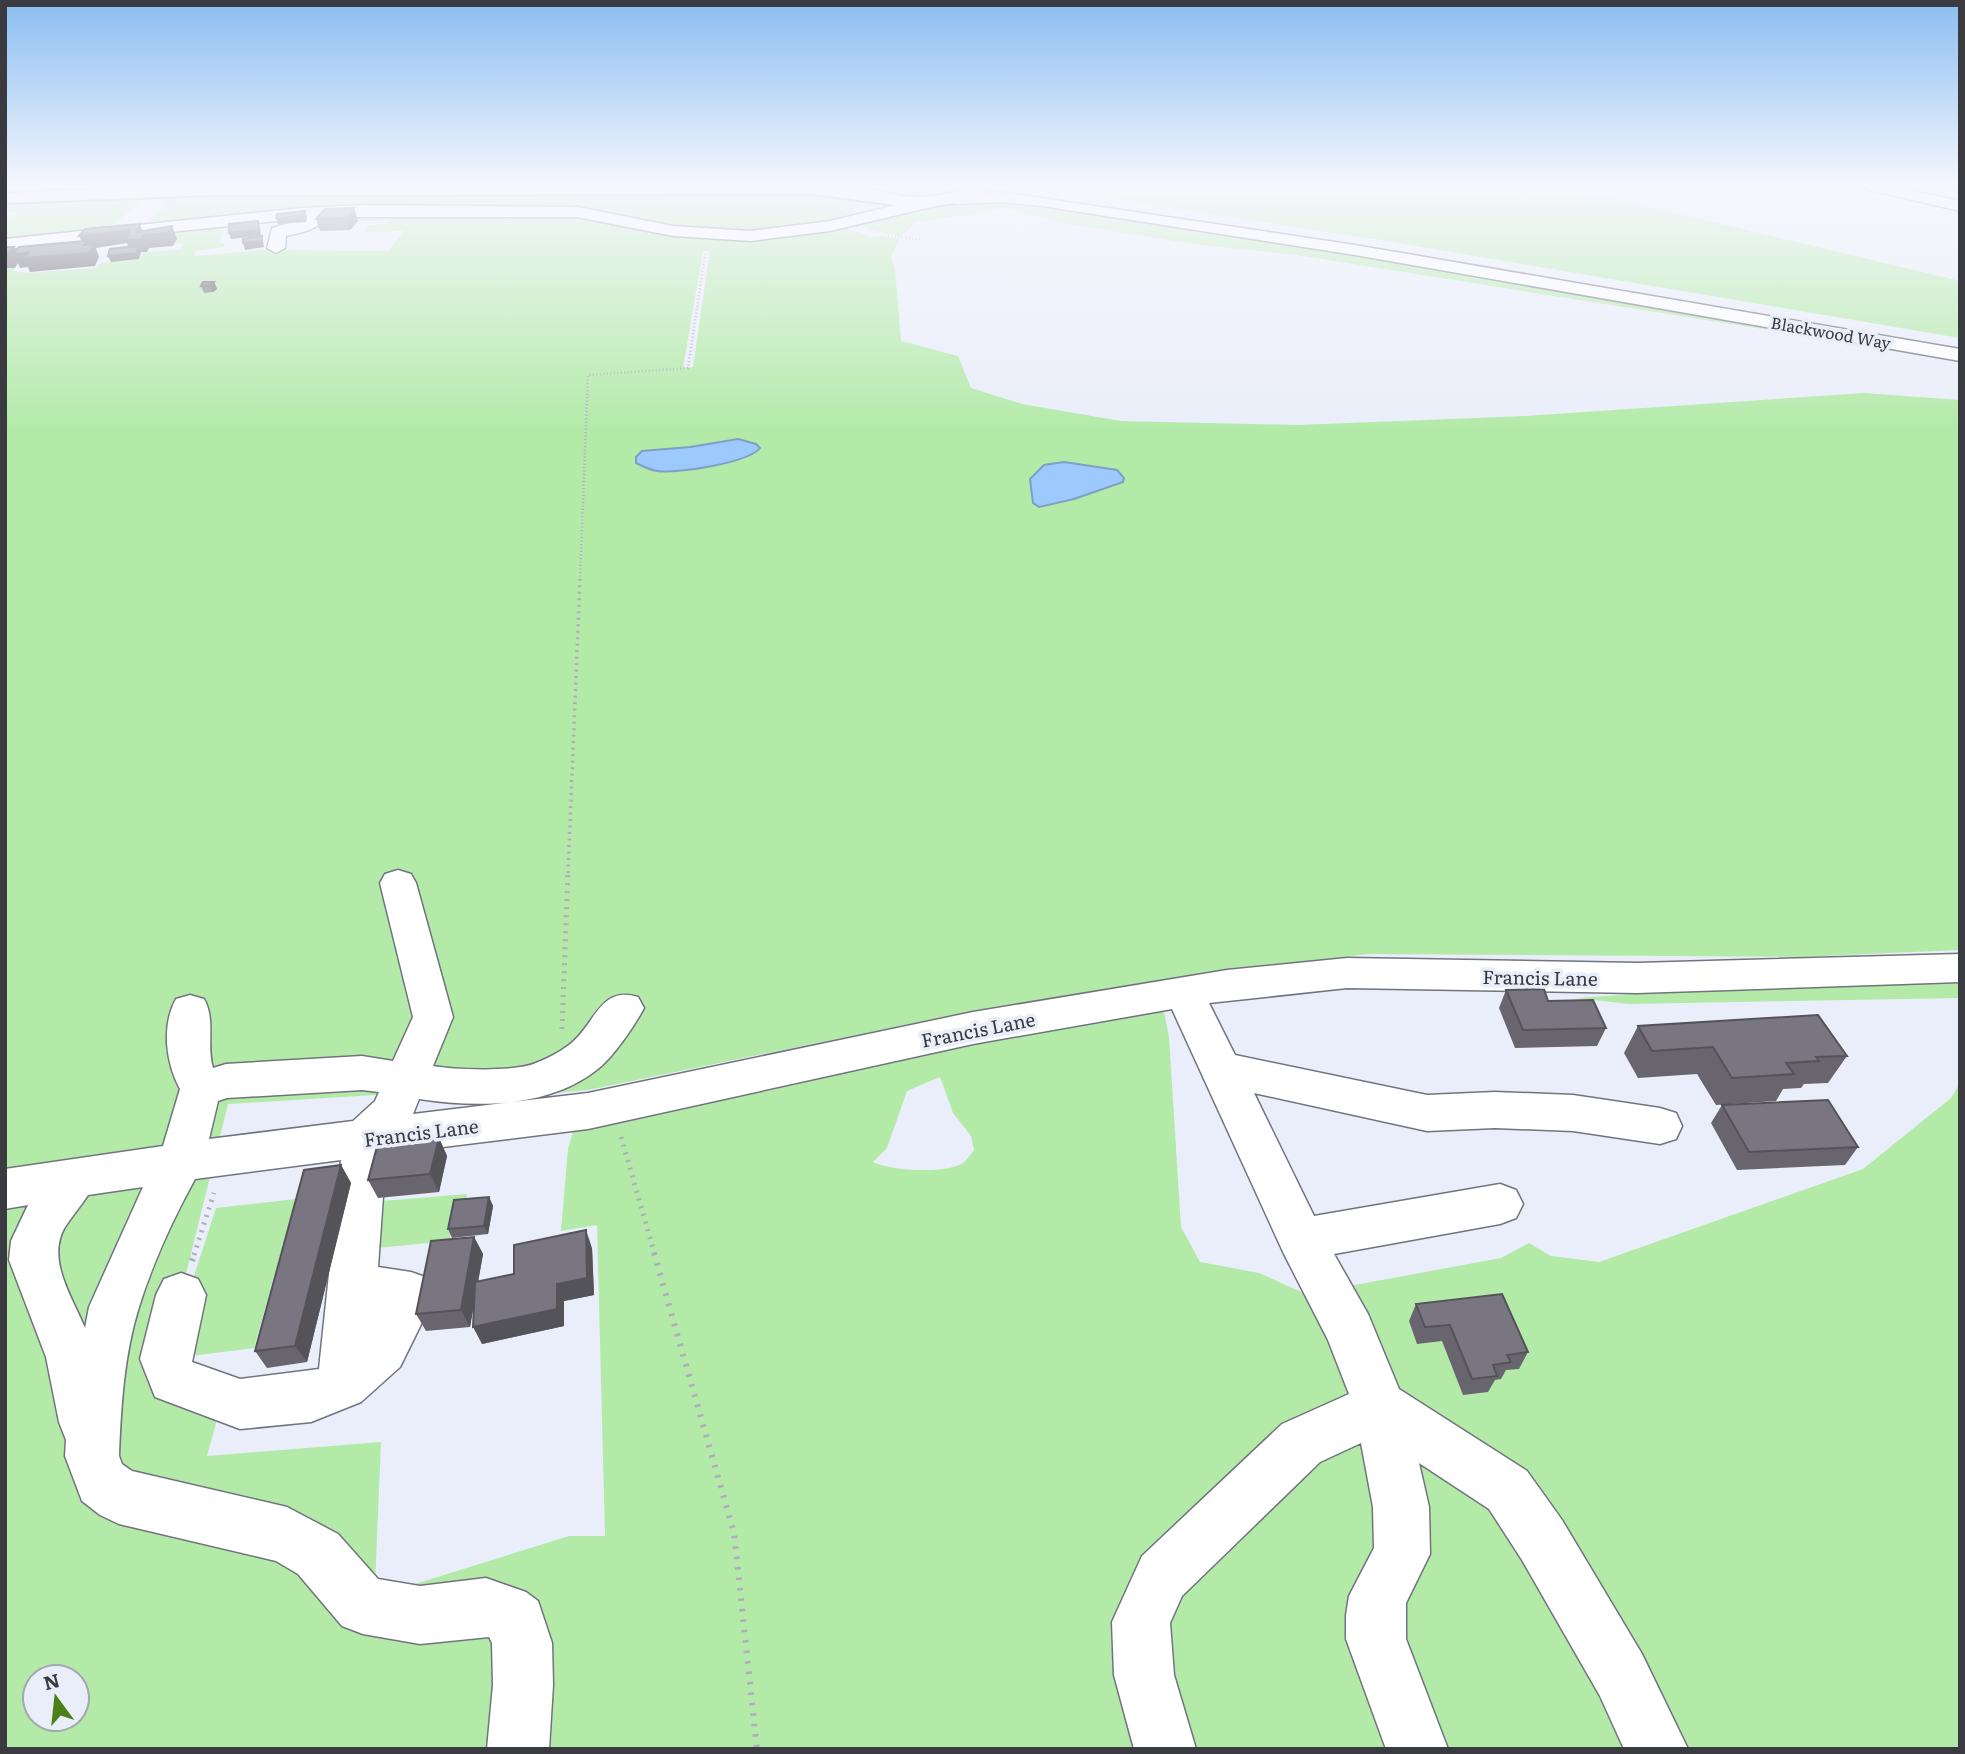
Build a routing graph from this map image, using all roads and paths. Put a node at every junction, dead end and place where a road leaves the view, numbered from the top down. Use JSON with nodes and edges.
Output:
{"nodes":[{"id":1,"x":703,"y":268,"type":"edge"},
{"id":2,"x":1458,"y":268,"type":"edge"},
{"id":3,"x":1522,"y":268,"type":"edge"},
{"id":4,"x":1960,"y":343,"type":"edge"},
{"id":5,"x":1960,"y":355,"type":"edge"},
{"id":6,"x":398,"y":883,"type":"dead end"},
{"id":7,"x":1960,"y":968,"type":"edge"},
{"id":8,"x":1184,"y":992,"type":"junction"},
{"id":9,"x":624,"y":1008,"type":"dead end"},
{"id":10,"x":190,"y":1010,"type":"dead end"},
{"id":11,"x":565,"y":1069,"type":"junction"},
{"id":12,"x":1220,"y":1069,"type":"junction"},
{"id":13,"x":408,"y":1078,"type":"junction"},
{"id":14,"x":202,"y":1089,"type":"junction"},
{"id":15,"x":603,"y":1108,"type":"junction"},
{"id":16,"x":1660,"y":1126,"type":"dead end"},
{"id":17,"x":365,"y":1138,"type":"junction"},
{"id":18,"x":203,"y":1159,"type":"junction"},
{"id":19,"x":75,"y":1178,"type":"junction"},
{"id":20,"x":5,"y":1189,"type":"edge"},
{"id":21,"x":1500,"y":1204,"type":"dead end"},
{"id":22,"x":1301,"y":1239,"type":"junction"},
{"id":23,"x":181,"y":1295,"type":"joint"},
{"id":24,"x":1380,"y":1407,"type":"junction"},
{"id":25,"x":92,"y":1456,"type":"junction"},
{"id":26,"x":518,"y":1749,"type":"edge"},
{"id":27,"x":757,"y":1749,"type":"edge"},
{"id":28,"x":1164,"y":1749,"type":"edge"},
{"id":29,"x":1417,"y":1749,"type":"edge"},
{"id":30,"x":1657,"y":1749,"type":"edge"}],
"edges":[{"from":1,"to":11,"type":"path"},
{"from":2,"to":5,"type":"street","name":"Blackwood Way"},
{"from":3,"to":4,"type":"street","name":"Blackwood Way"},
{"from":6,"to":13,"type":"street"},
{"from":7,"to":8,"type":"street","name":"Francis Lane"},
{"from":8,"to":12,"type":"street"},
{"from":8,"to":15,"type":"street","name":"Francis Lane"},
{"from":9,"to":11,"type":"street"},
{"from":10,"to":14,"type":"street"},
{"from":11,"to":13,"type":"street"},
{"from":12,"to":16,"type":"street"},
{"from":12,"to":22,"type":"street"},
{"from":13,"to":14,"type":"street"},
{"from":13,"to":17,"type":"street"},
{"from":14,"to":18,"type":"street"},
{"from":15,"to":17,"type":"street","name":"Francis Lane"},
{"from":15,"to":27,"type":"path"},
{"from":17,"to":18,"type":"street","name":"Francis Lane"},
{"from":17,"to":23,"type":"street"},
{"from":18,"to":19,"type":"street","name":"Francis Lane"},
{"from":18,"to":23,"type":"path"},
{"from":18,"to":25,"type":"street"},
{"from":19,"to":20,"type":"street","name":"Francis Lane"},
{"from":19,"to":25,"type":"street"},
{"from":21,"to":22,"type":"street"},
{"from":22,"to":24,"type":"street"},
{"from":24,"to":28,"type":"street"},
{"from":24,"to":29,"type":"street"},
{"from":24,"to":30,"type":"street"},
{"from":25,"to":26,"type":"street"}]}
